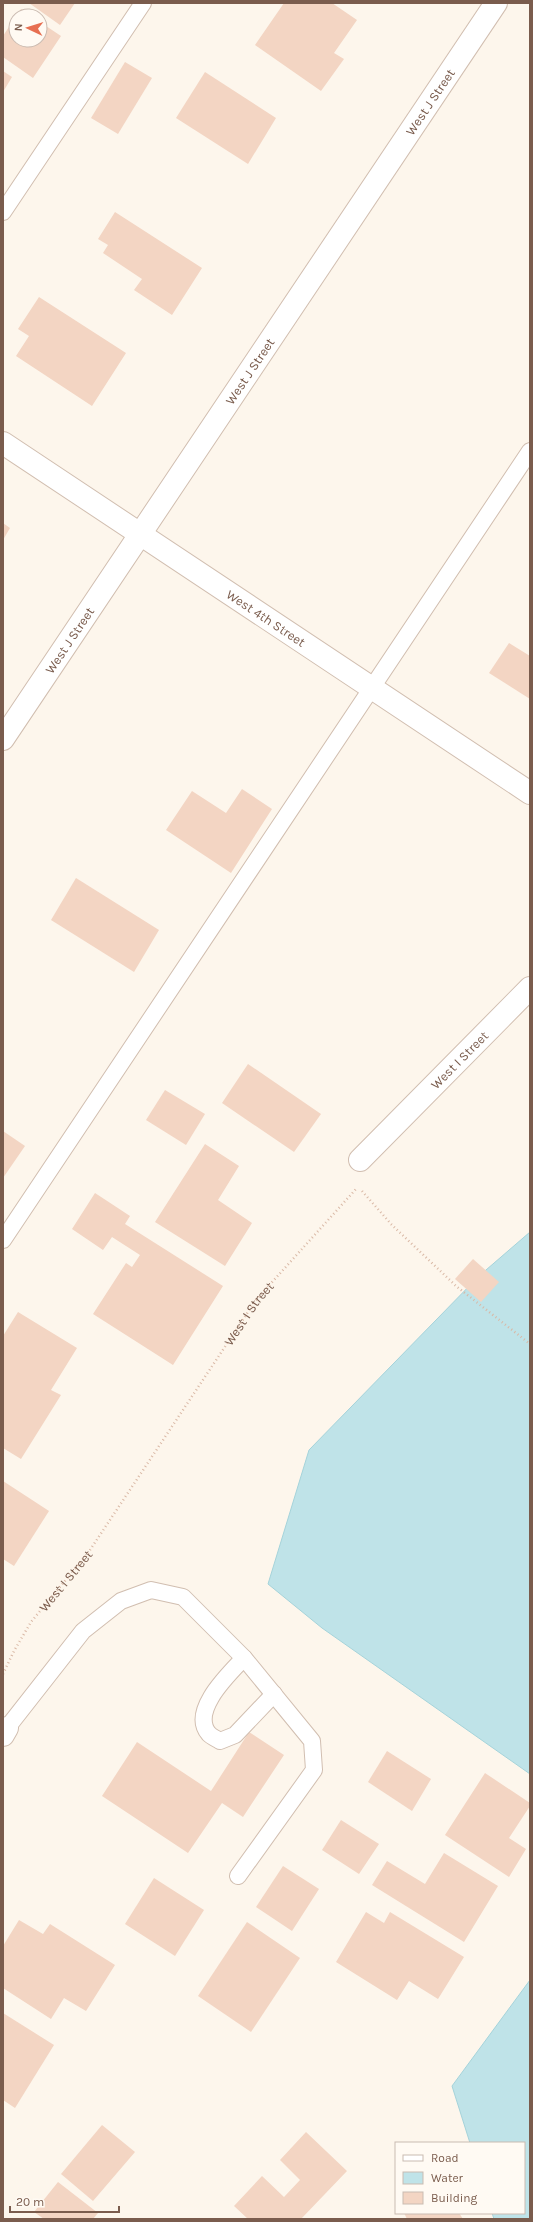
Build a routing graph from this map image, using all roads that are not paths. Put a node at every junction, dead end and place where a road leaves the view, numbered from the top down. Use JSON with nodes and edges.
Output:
{"nodes":[{"id":1,"x":143,"y":3,"type":"edge"},
{"id":2,"x":496,"y":3,"type":"edge"},
{"id":3,"x":3,"y":212,"type":"edge"},
{"id":4,"x":3,"y":443,"type":"edge"},
{"id":5,"x":530,"y":451,"type":"edge"},
{"id":6,"x":140,"y":534,"type":"junction"},
{"id":7,"x":371,"y":687,"type":"junction"},
{"id":8,"x":3,"y":739,"type":"edge"},
{"id":9,"x":530,"y":792,"type":"edge"},
{"id":10,"x":530,"y":988,"type":"edge"},
{"id":11,"x":360,"y":1160,"type":"dead end"},
{"id":12,"x":3,"y":1240,"type":"edge"},
{"id":13,"x":244,"y":1658,"type":"junction"},
{"id":14,"x":274,"y":1694,"type":"junction"},
{"id":15,"x":5,"y":1732,"type":"edge"},
{"id":16,"x":238,"y":1876,"type":"dead end"}],
"edges":[{"from":1,"to":3,"type":"lane"},
{"from":2,"to":6,"type":"street","name":"West J Street"},
{"from":4,"to":6,"type":"street","name":"West 4th Street"},
{"from":5,"to":7,"type":"lane"},
{"from":6,"to":7,"type":"street","name":"West 4th Street"},
{"from":6,"to":8,"type":"street","name":"West J Street"},
{"from":7,"to":9,"type":"street","name":"West 4th Street"},
{"from":7,"to":12,"type":"lane"},
{"from":10,"to":11,"type":"street","name":"West I Street"},
{"from":13,"to":14,"type":"lane"},
{"from":13,"to":14,"type":"lane"},
{"from":13,"to":15,"type":"lane"},
{"from":14,"to":16,"type":"lane"}]}
